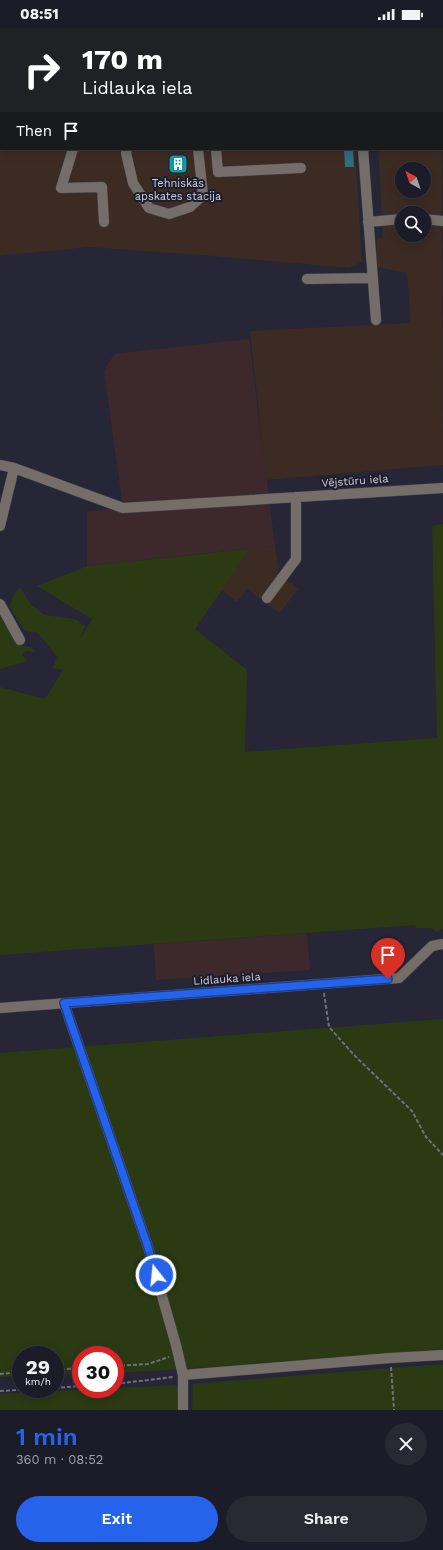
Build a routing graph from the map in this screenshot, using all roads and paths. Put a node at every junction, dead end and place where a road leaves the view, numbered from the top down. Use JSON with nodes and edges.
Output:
{"nodes":[{"id":1,"x":73,"y":150,"type":"edge"},
{"id":2,"x":127,"y":150,"type":"edge"},
{"id":3,"x":198,"y":150,"type":"edge"},
{"id":4,"x":216,"y":150,"type":"edge"},
{"id":5,"x":363,"y":150,"type":"edge"},
{"id":6,"x":302,"y":168,"type":"dead end"},
{"id":7,"x":395,"y":220,"type":"edge"},
{"id":8,"x":431,"y":220,"type":"edge"},
{"id":9,"x":443,"y":221,"type":"edge"},
{"id":10,"x":104,"y":222,"type":"dead end"},
{"id":11,"x":368,"y":222,"type":"junction"},
{"id":12,"x":373,"y":278,"type":"junction"},
{"id":13,"x":306,"y":279,"type":"dead end"},
{"id":14,"x":376,"y":320,"type":"dead end"},
{"id":15,"x":0,"y":465,"type":"edge"},
{"id":16,"x":14,"y":468,"type":"junction"},
{"id":17,"x":443,"y":488,"type":"edge"},
{"id":18,"x":296,"y":497,"type":"junction"},
{"id":19,"x":0,"y":526,"type":"edge"},
{"id":20,"x":267,"y":598,"type":"dead end"},
{"id":21,"x":0,"y":604,"type":"edge"},
{"id":22,"x":20,"y":640,"type":"dead end"},
{"id":23,"x":443,"y":944,"type":"edge"},
{"id":24,"x":322,"y":984,"type":"junction"},
{"id":25,"x":64,"y":1003,"type":"junction"},
{"id":26,"x":0,"y":1008,"type":"edge"},
{"id":27,"x":443,"y":1155,"type":"edge"},
{"id":28,"x":178,"y":1355,"type":"junction"},
{"id":29,"x":443,"y":1355,"type":"edge"},
{"id":30,"x":390,"y":1358,"type":"junction"},
{"id":31,"x":124,"y":1365,"type":"edge"},
{"id":32,"x":12,"y":1373,"type":"edge"},
{"id":33,"x":0,"y":1374,"type":"edge"},
{"id":34,"x":183,"y":1375,"type":"junction"},
{"id":35,"x":124,"y":1383,"type":"edge"},
{"id":36,"x":12,"y":1390,"type":"edge"},
{"id":37,"x":0,"y":1391,"type":"edge"},
{"id":38,"x":184,"y":1410,"type":"edge"},
{"id":39,"x":394,"y":1410,"type":"edge"}],
"edges":[{"from":1,"to":10,"type":"street"},
{"from":2,"to":3,"type":"street"},
{"from":4,"to":6,"type":"street"},
{"from":5,"to":11,"type":"street"},
{"from":7,"to":11,"type":"street"},
{"from":8,"to":9,"type":"street"},
{"from":11,"to":12,"type":"street"},
{"from":12,"to":13,"type":"street"},
{"from":12,"to":14,"type":"street"},
{"from":15,"to":16,"type":"street","name":"Vējstūru iela"},
{"from":16,"to":18,"type":"street","name":"Vējstūru iela"},
{"from":16,"to":19,"type":"street"},
{"from":17,"to":18,"type":"street","name":"Vējstūru iela"},
{"from":18,"to":20,"type":"street"},
{"from":21,"to":22,"type":"street"},
{"from":23,"to":24,"type":"street","name":"Lidlauka iela"},
{"from":24,"to":25,"type":"street","name":"Lidlauka iela"},
{"from":24,"to":27,"type":"path"},
{"from":25,"to":26,"type":"street","name":"Lidlauka iela"},
{"from":25,"to":28,"type":"street"},
{"from":28,"to":31,"type":"path"},
{"from":28,"to":34,"type":"street"},
{"from":29,"to":30,"type":"street"},
{"from":30,"to":34,"type":"street"},
{"from":30,"to":39,"type":"path"},
{"from":32,"to":33,"type":"path"},
{"from":34,"to":35,"type":"path"},
{"from":34,"to":38,"type":"street"},
{"from":36,"to":37,"type":"path"}]}
